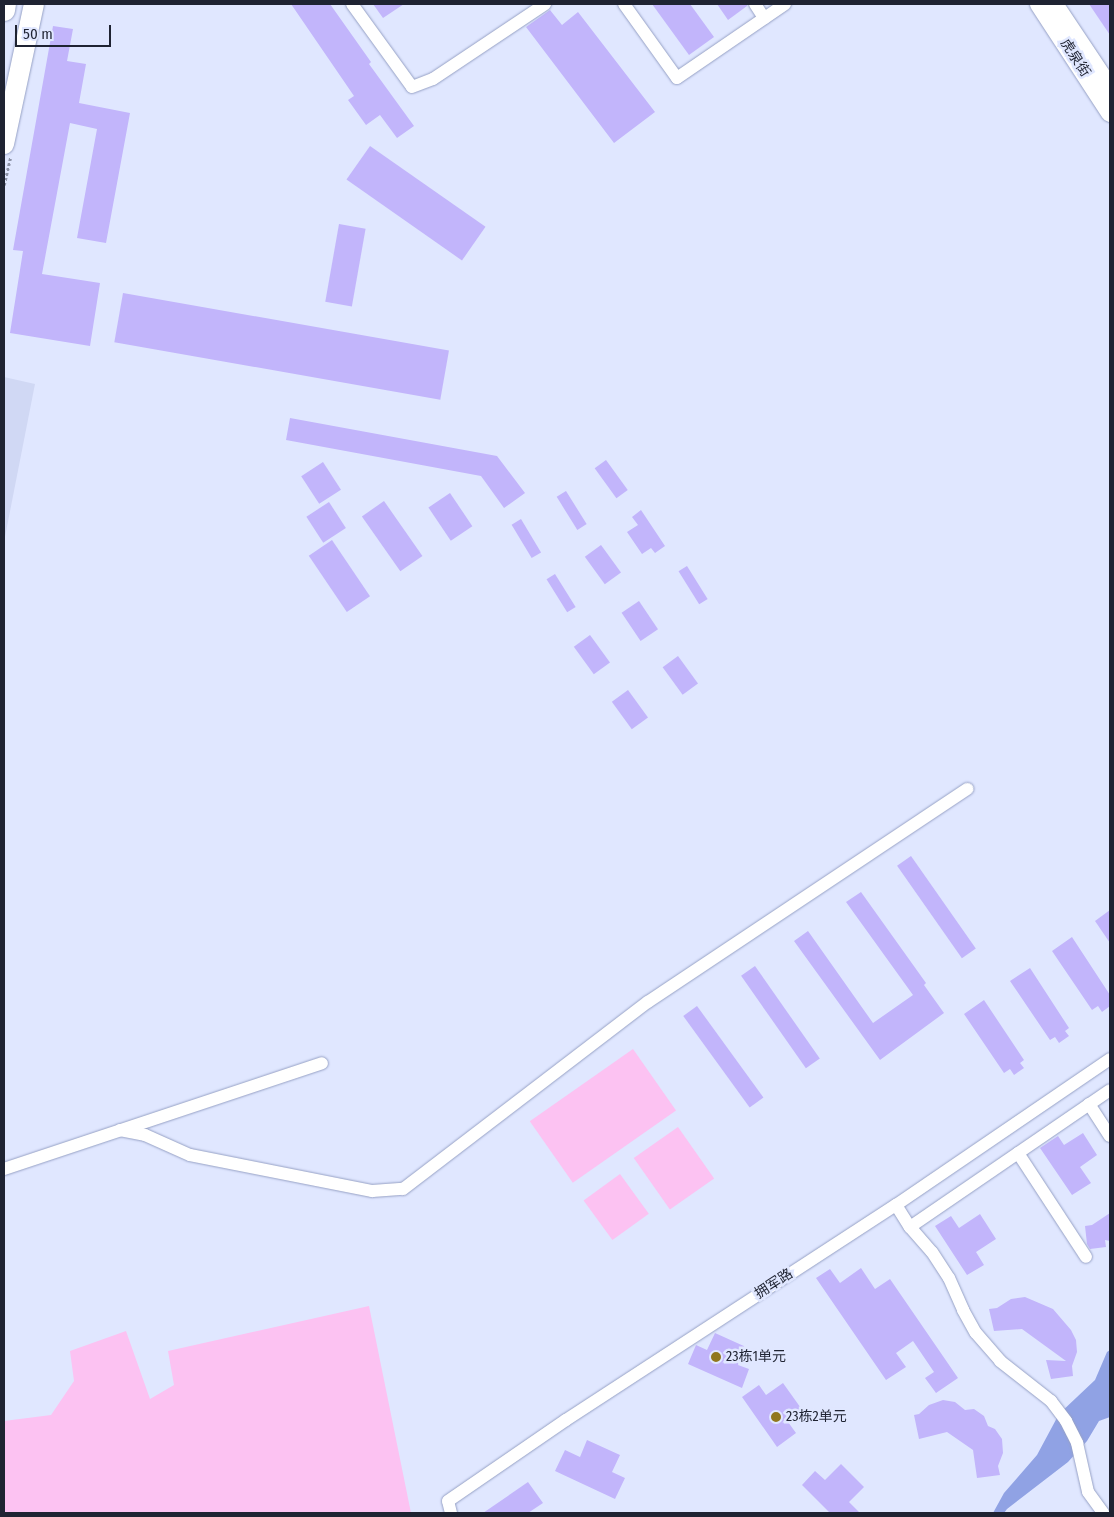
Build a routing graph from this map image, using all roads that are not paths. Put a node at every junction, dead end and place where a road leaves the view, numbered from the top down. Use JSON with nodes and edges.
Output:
{"nodes":[{"id":1,"x":5,"y":4,"type":"edge"},
{"id":2,"x":34,"y":4,"type":"edge"},
{"id":3,"x":352,"y":4,"type":"edge"},
{"id":4,"x":545,"y":4,"type":"edge"},
{"id":5,"x":624,"y":4,"type":"edge"},
{"id":6,"x":755,"y":4,"type":"edge"},
{"id":7,"x":785,"y":4,"type":"edge"},
{"id":8,"x":1039,"y":4,"type":"edge"},
{"id":9,"x":1054,"y":4,"type":"edge"},
{"id":10,"x":4,"y":10,"type":"edge"},
{"id":11,"x":764,"y":18,"type":"junction"},
{"id":12,"x":1110,"y":88,"type":"edge"},
{"id":13,"x":1110,"y":112,"type":"edge"},
{"id":14,"x":4,"y":144,"type":"edge"},
{"id":15,"x":967,"y":790,"type":"dead end"},
{"id":16,"x":1110,"y":1059,"type":"edge"},
{"id":17,"x":322,"y":1063,"type":"dead end"},
{"id":18,"x":1110,"y":1090,"type":"edge"},
{"id":19,"x":1089,"y":1104,"type":"junction"},
{"id":20,"x":120,"y":1130,"type":"junction"},
{"id":21,"x":1110,"y":1136,"type":"edge"},
{"id":22,"x":1018,"y":1153,"type":"junction"},
{"id":23,"x":4,"y":1169,"type":"edge"},
{"id":24,"x":896,"y":1205,"type":"junction"},
{"id":25,"x":910,"y":1227,"type":"junction"},
{"id":26,"x":1086,"y":1257,"type":"dead end"},
{"id":27,"x":1100,"y":1510,"type":"edge"},
{"id":28,"x":451,"y":1513,"type":"edge"}],
"edges":[{"from":1,"to":10,"type":"highway"},
{"from":2,"to":14,"type":"main road"},
{"from":3,"to":4,"type":"street"},
{"from":5,"to":11,"type":"street"},
{"from":6,"to":11,"type":"street"},
{"from":7,"to":11,"type":"street"},
{"from":8,"to":13,"type":"main road","name":"虎泉街"},
{"from":9,"to":12,"type":"main road","name":"虎泉街"},
{"from":15,"to":20,"type":"street"},
{"from":16,"to":24,"type":"street","name":"拥军路"},
{"from":17,"to":20,"type":"street"},
{"from":18,"to":19,"type":"street"},
{"from":19,"to":21,"type":"street"},
{"from":19,"to":22,"type":"street"},
{"from":20,"to":23,"type":"street"},
{"from":22,"to":25,"type":"street"},
{"from":22,"to":26,"type":"street"},
{"from":24,"to":25,"type":"street"},
{"from":24,"to":28,"type":"street","name":"拥军路"},
{"from":25,"to":27,"type":"street"}]}
